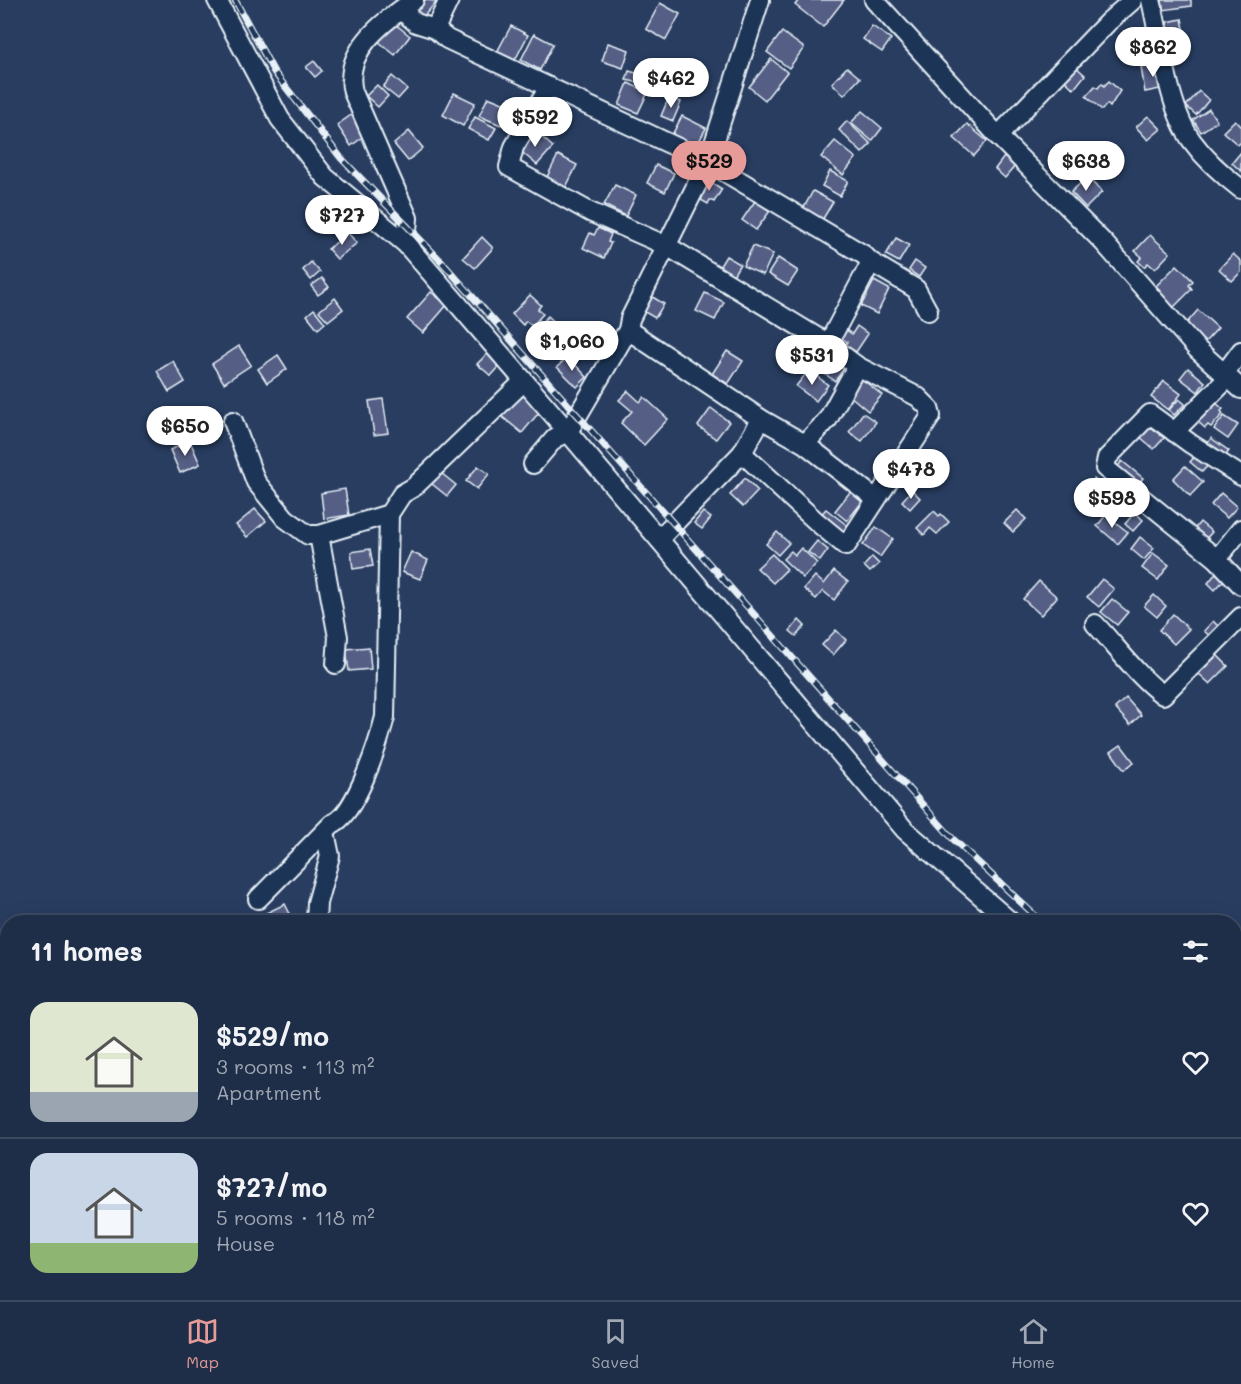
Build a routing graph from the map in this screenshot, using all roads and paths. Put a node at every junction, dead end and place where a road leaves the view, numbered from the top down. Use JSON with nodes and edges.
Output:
{"nodes":[{"id":1,"x":217,"y":0,"type":"edge"},
{"id":2,"x":448,"y":0,"type":"edge"},
{"id":3,"x":760,"y":0,"type":"edge"},
{"id":4,"x":874,"y":0,"type":"edge"},
{"id":5,"x":1133,"y":0,"type":"edge"},
{"id":6,"x":1152,"y":0,"type":"edge"},
{"id":7,"x":408,"y":5,"type":"edge"},
{"id":8,"x":435,"y":29,"type":"junction"},
{"id":9,"x":549,"y":87,"type":"junction"},
{"id":10,"x":998,"y":136,"type":"junction"},
{"id":11,"x":708,"y":162,"type":"junction"},
{"id":12,"x":1241,"y":189,"type":"edge"},
{"id":13,"x":406,"y":244,"type":"junction"},
{"id":14,"x":667,"y":246,"type":"junction"},
{"id":15,"x":871,"y":262,"type":"junction"},
{"id":16,"x":928,"y":312,"type":"dead end"},
{"id":17,"x":628,"y":330,"type":"junction"},
{"id":18,"x":828,"y":344,"type":"junction"},
{"id":19,"x":1241,"y":351,"type":"edge"},
{"id":20,"x":857,"y":366,"type":"junction"},
{"id":21,"x":524,"y":381,"type":"junction"},
{"id":22,"x":1231,"y":381,"type":"edge"},
{"id":23,"x":760,"y":419,"type":"junction"},
{"id":24,"x":233,"y":421,"type":"dead end"},
{"id":25,"x":568,"y":432,"type":"junction"},
{"id":26,"x":1174,"y":432,"type":"junction"},
{"id":27,"x":805,"y":444,"type":"junction"},
{"id":28,"x":742,"y":453,"type":"junction"},
{"id":29,"x":533,"y":464,"type":"dead end"},
{"id":30,"x":1241,"y":476,"type":"edge"},
{"id":31,"x":876,"y":500,"type":"junction"},
{"id":32,"x":389,"y":514,"type":"junction"},
{"id":33,"x":1241,"y":529,"type":"edge"},
{"id":34,"x":319,"y":535,"type":"junction"},
{"id":35,"x":659,"y":539,"type":"junction"},
{"id":36,"x":1217,"y":559,"type":"junction"},
{"id":37,"x":1241,"y":585,"type":"edge"},
{"id":38,"x":1241,"y":618,"type":"edge"},
{"id":39,"x":1095,"y":624,"type":"dead end"},
{"id":40,"x":336,"y":664,"type":"dead end"},
{"id":41,"x":325,"y":832,"type":"junction"},
{"id":42,"x":258,"y":899,"type":"dead end"},
{"id":43,"x":316,"y":915,"type":"edge"},
{"id":44,"x":1003,"y":915,"type":"edge"}],
"edges":[{"from":1,"to":13,"type":"street"},
{"from":2,"to":8,"type":"street"},
{"from":3,"to":11,"type":"street"},
{"from":4,"to":10,"type":"street"},
{"from":5,"to":10,"type":"street"},
{"from":6,"to":12,"type":"street"},
{"from":7,"to":8,"type":"street"},
{"from":7,"to":13,"type":"street"},
{"from":8,"to":9,"type":"street"},
{"from":9,"to":11,"type":"street"},
{"from":9,"to":14,"type":"street"},
{"from":10,"to":22,"type":"street"},
{"from":11,"to":14,"type":"street"},
{"from":11,"to":15,"type":"street"},
{"from":13,"to":21,"type":"street"},
{"from":14,"to":17,"type":"street"},
{"from":14,"to":18,"type":"street"},
{"from":15,"to":16,"type":"street"},
{"from":15,"to":18,"type":"street"},
{"from":17,"to":23,"type":"street"},
{"from":17,"to":25,"type":"street"},
{"from":18,"to":20,"type":"street"},
{"from":19,"to":22,"type":"street"},
{"from":20,"to":27,"type":"street"},
{"from":20,"to":31,"type":"street"},
{"from":21,"to":25,"type":"street"},
{"from":21,"to":32,"type":"street"},
{"from":22,"to":26,"type":"street"},
{"from":23,"to":27,"type":"street"},
{"from":23,"to":28,"type":"street"},
{"from":24,"to":34,"type":"street"},
{"from":25,"to":29,"type":"street"},
{"from":25,"to":35,"type":"street"},
{"from":26,"to":30,"type":"street"},
{"from":26,"to":36,"type":"street"},
{"from":27,"to":31,"type":"street"},
{"from":28,"to":31,"type":"street"},
{"from":28,"to":35,"type":"street"},
{"from":32,"to":34,"type":"street"},
{"from":32,"to":41,"type":"street"},
{"from":33,"to":36,"type":"street"},
{"from":34,"to":40,"type":"street"},
{"from":35,"to":44,"type":"street"},
{"from":36,"to":37,"type":"street"},
{"from":38,"to":39,"type":"street"},
{"from":41,"to":42,"type":"street"},
{"from":41,"to":43,"type":"street"}]}
